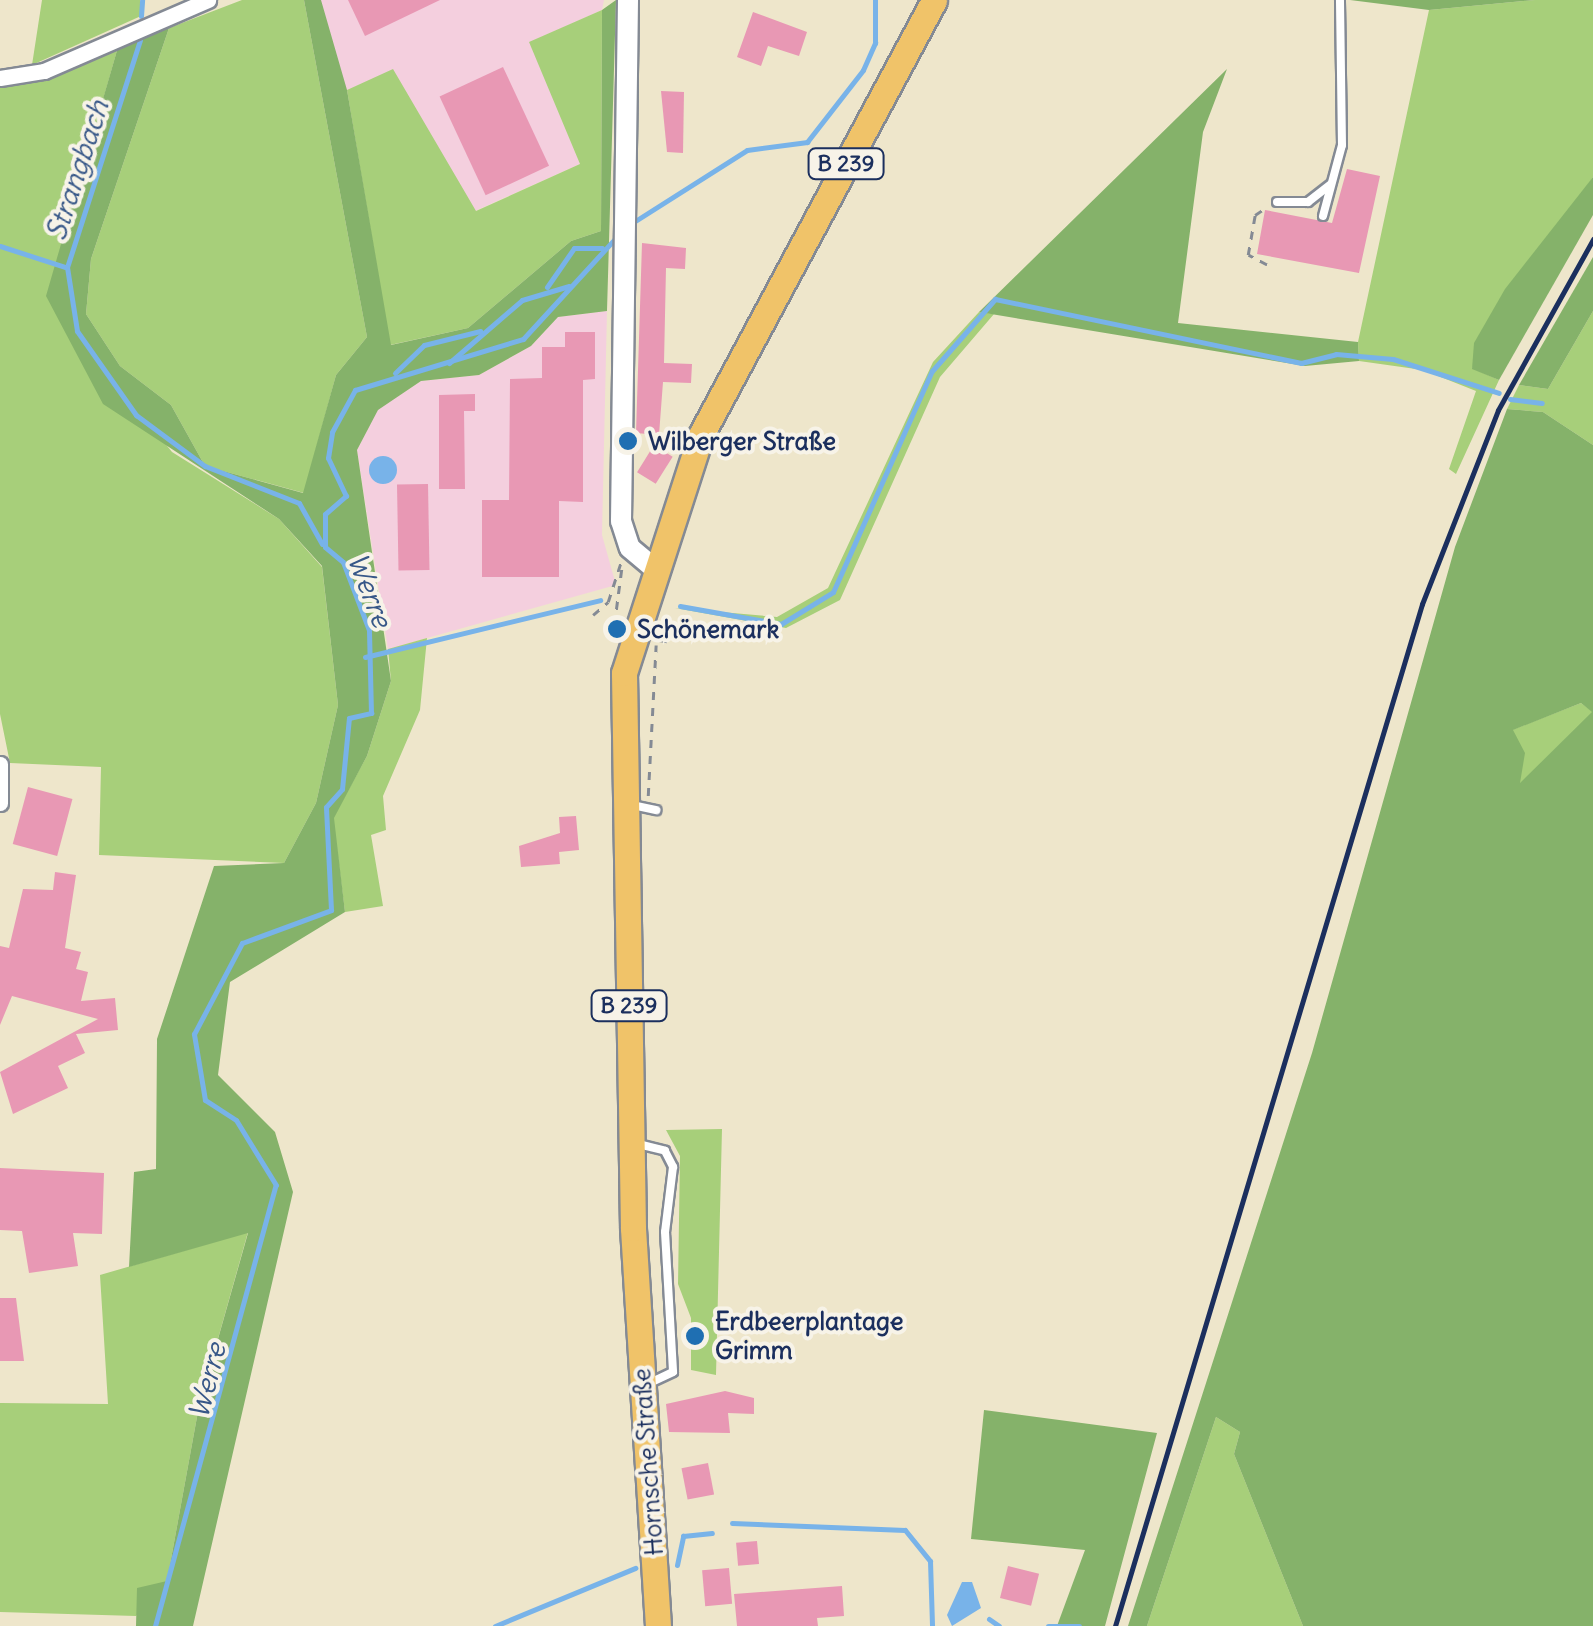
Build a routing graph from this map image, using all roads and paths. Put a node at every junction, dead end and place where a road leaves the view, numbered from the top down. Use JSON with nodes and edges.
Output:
{"nodes":[{"id":1,"x":208,"y":0,"type":"edge"},
{"id":2,"x":628,"y":0,"type":"edge"},
{"id":3,"x":934,"y":0,"type":"edge"},
{"id":4,"x":1340,"y":0,"type":"edge"},
{"id":5,"x":0,"y":78,"type":"edge"},
{"id":6,"x":1332,"y":182,"type":"junction"},
{"id":7,"x":1277,"y":202,"type":"joint"},
{"id":8,"x":1323,"y":216,"type":"dead end"},
{"id":9,"x":1267,"y":265,"type":"dead end"},
{"id":10,"x":625,"y":554,"type":"junction"},
{"id":11,"x":652,"y":567,"type":"junction"},
{"id":12,"x":593,"y":615,"type":"dead end"},
{"id":13,"x":624,"y":649,"type":"junction"},
{"id":14,"x":0,"y":764,"type":"edge"},
{"id":15,"x":0,"y":803,"type":"edge"},
{"id":16,"x":627,"y":805,"type":"junction"},
{"id":17,"x":656,"y":810,"type":"dead end"},
{"id":18,"x":631,"y":1143,"type":"junction"},
{"id":19,"x":642,"y":1384,"type":"junction"},
{"id":20,"x":658,"y":1626,"type":"edge"}],
"edges":[{"from":1,"to":5,"type":"street"},
{"from":2,"to":10,"type":"street"},
{"from":3,"to":11,"type":"main road","number":"B 239"},
{"from":4,"to":6,"type":"lane"},
{"from":6,"to":7,"type":"lane"},
{"from":6,"to":8,"type":"lane"},
{"from":7,"to":9,"type":"path"},
{"from":10,"to":11,"type":"street"},
{"from":10,"to":12,"type":"path"},
{"from":10,"to":13,"type":"path"},
{"from":11,"to":13,"type":"main road","number":"B 239"},
{"from":13,"to":16,"type":"main road","number":"B 239"},
{"from":14,"to":15,"type":"street"},
{"from":16,"to":17,"type":"lane"},
{"from":16,"to":18,"type":"main road","number":"B 239"},
{"from":18,"to":19,"type":"main road","name":"Hornsche Straße","number":"B 239"},
{"from":18,"to":19,"type":"lane"},
{"from":19,"to":20,"type":"main road","name":"Hornsche Straße","number":"B 239"}]}
